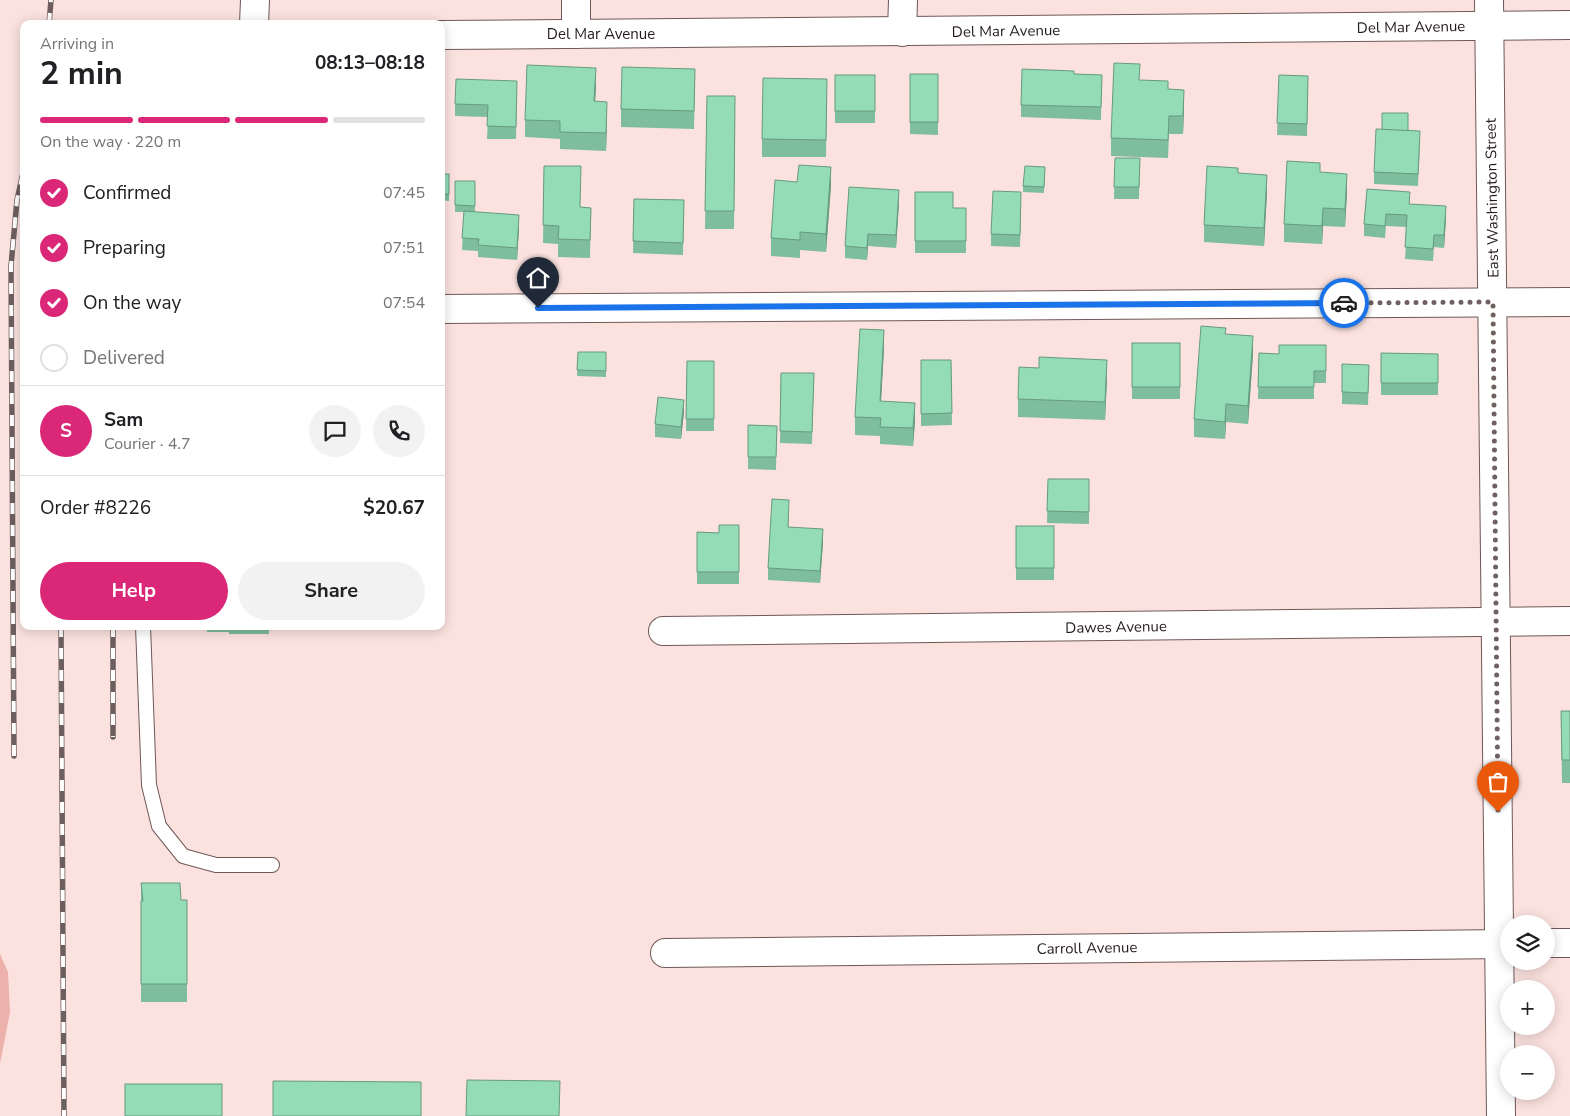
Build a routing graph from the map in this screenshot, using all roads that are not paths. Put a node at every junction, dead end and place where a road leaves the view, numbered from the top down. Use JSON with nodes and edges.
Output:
{"nodes":[{"id":1,"x":254,"y":0,"type":"edge"},
{"id":2,"x":576,"y":0,"type":"edge"},
{"id":3,"x":903,"y":0,"type":"edge"},
{"id":4,"x":1490,"y":13,"type":"edge"},
{"id":5,"x":254,"y":20,"type":"edge"},
{"id":6,"x":1570,"y":25,"type":"edge"},
{"id":7,"x":902,"y":32,"type":"junction"},
{"id":8,"x":576,"y":34,"type":"junction"},
{"id":9,"x":445,"y":35,"type":"edge"},
{"id":10,"x":1493,"y":302,"type":"junction"},
{"id":11,"x":1570,"y":302,"type":"edge"},
{"id":12,"x":445,"y":309,"type":"edge"},
{"id":13,"x":1570,"y":621,"type":"edge"},
{"id":14,"x":1496,"y":623,"type":"junction"},
{"id":15,"x":143,"y":630,"type":"edge"},
{"id":16,"x":663,"y":631,"type":"dead end"},
{"id":17,"x":272,"y":865,"type":"dead end"},
{"id":18,"x":1503,"y":915,"type":"edge"},
{"id":19,"x":1555,"y":943,"type":"edge"},
{"id":20,"x":1570,"y":943,"type":"edge"},
{"id":21,"x":1500,"y":944,"type":"edge"},
{"id":22,"x":665,"y":953,"type":"dead end"},
{"id":23,"x":1504,"y":970,"type":"edge"},
{"id":24,"x":1501,"y":1116,"type":"edge"}],
"edges":[{"from":1,"to":5,"type":"street"},
{"from":2,"to":8,"type":"street"},
{"from":3,"to":7,"type":"street"},
{"from":4,"to":6,"type":"street","name":"Del Mar Avenue"},
{"from":4,"to":7,"type":"street","name":"Del Mar Avenue"},
{"from":4,"to":10,"type":"street","name":"East Washington Street"},
{"from":7,"to":8,"type":"street","name":"Del Mar Avenue"},
{"from":8,"to":9,"type":"street","name":"Del Mar Avenue"},
{"from":10,"to":11,"type":"street"},
{"from":10,"to":12,"type":"street"},
{"from":10,"to":14,"type":"street","name":"East Washington Street"},
{"from":13,"to":14,"type":"street","name":"Dawes Avenue"},
{"from":14,"to":16,"type":"street","name":"Dawes Avenue"},
{"from":14,"to":18,"type":"street","name":"East Washington Street"},
{"from":15,"to":17,"type":"lane"},
{"from":19,"to":20,"type":"street"},
{"from":21,"to":22,"type":"street","name":"Carroll Avenue"},
{"from":23,"to":24,"type":"street","name":"East Washington Street"}]}
